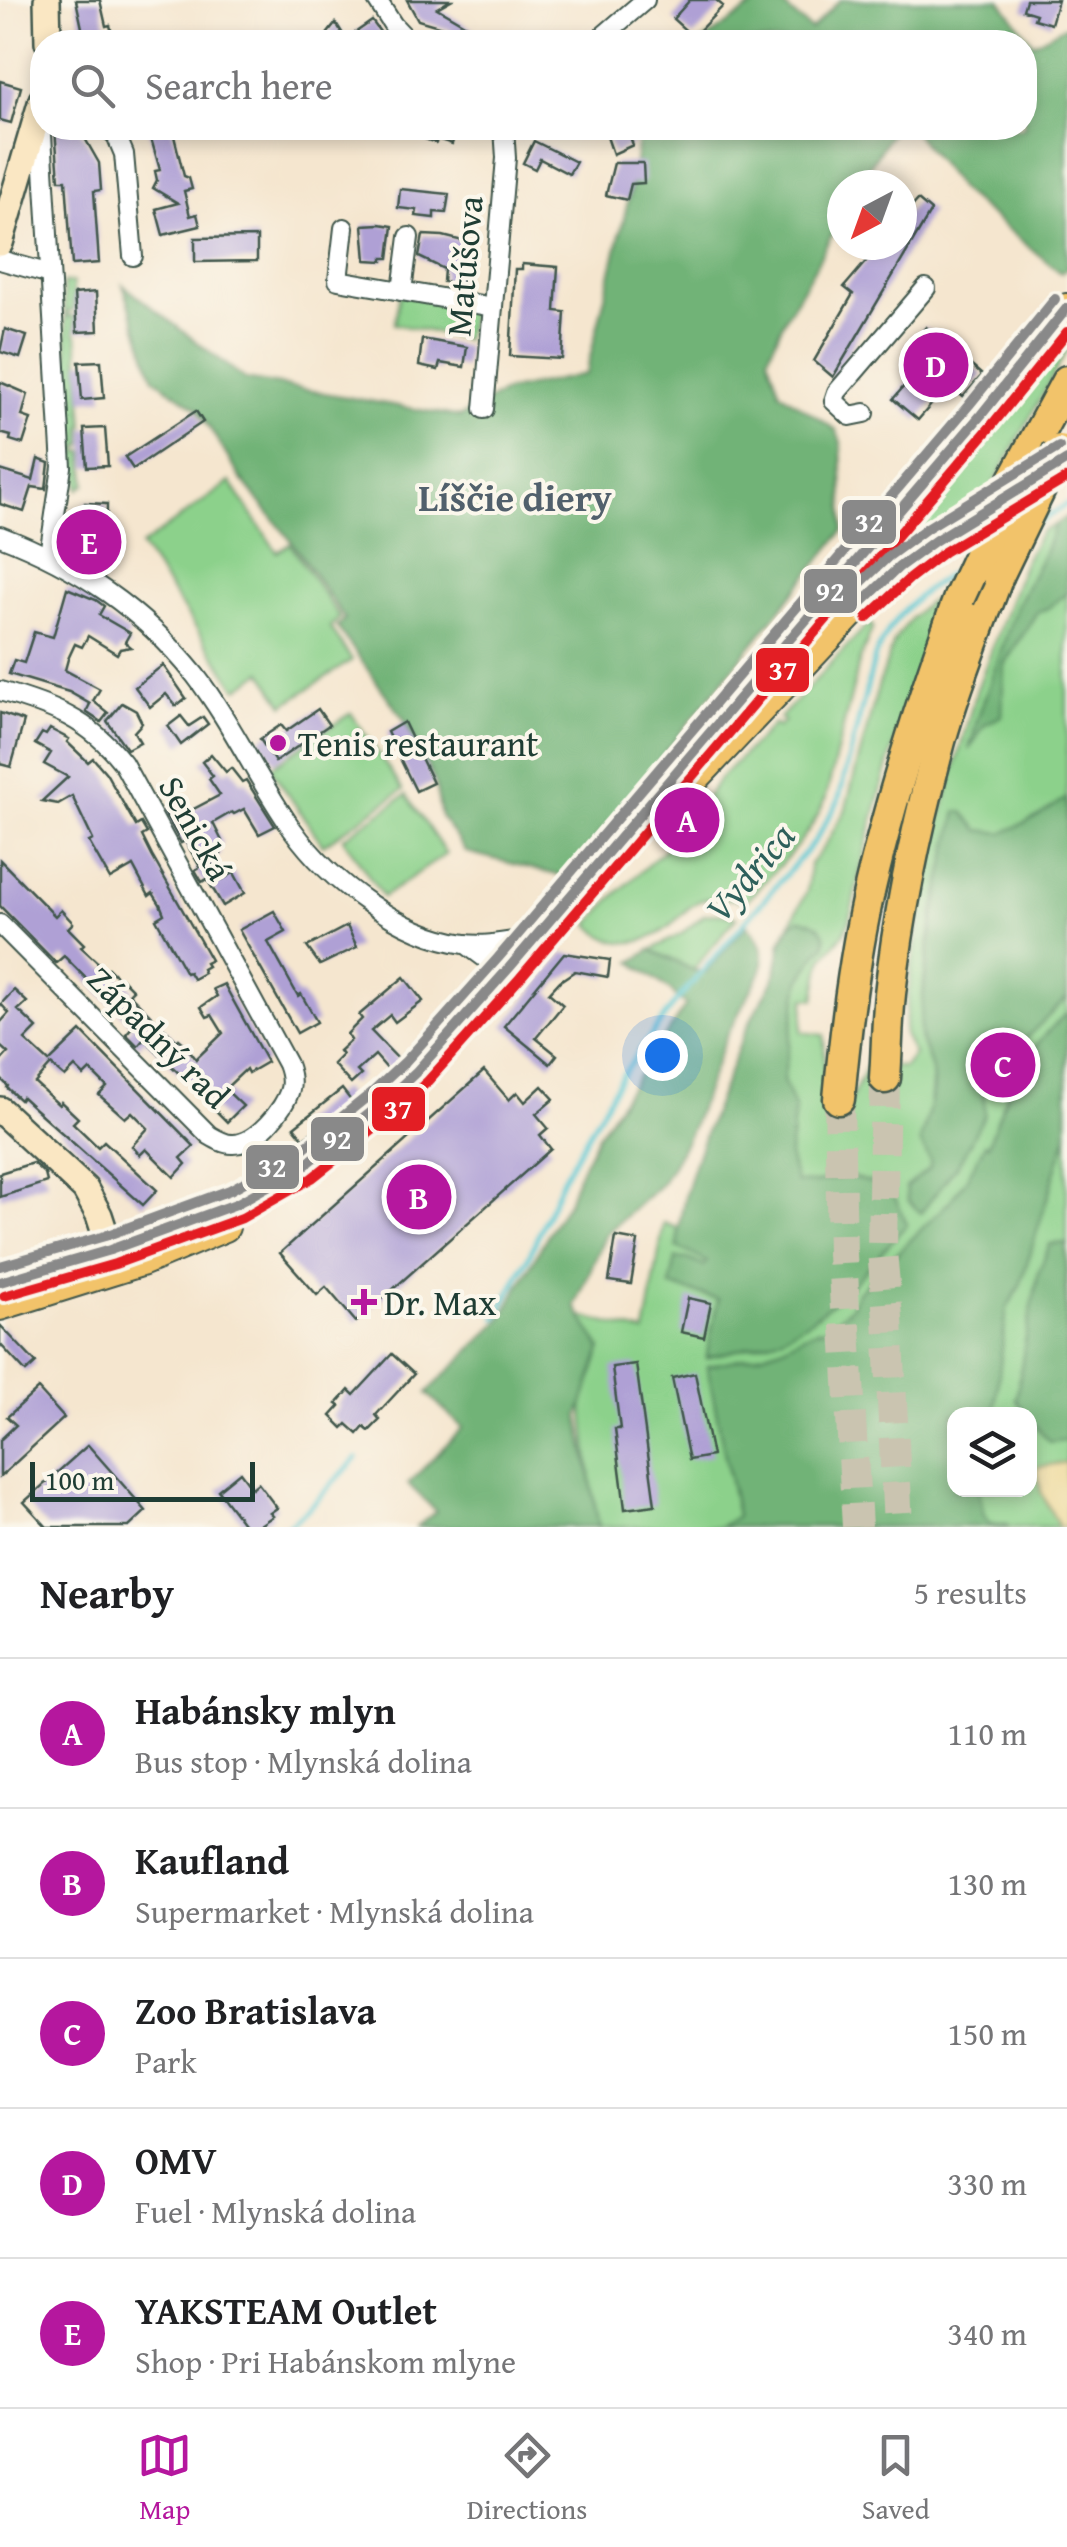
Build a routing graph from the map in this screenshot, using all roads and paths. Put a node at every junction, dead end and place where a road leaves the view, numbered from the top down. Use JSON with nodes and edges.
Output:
{"nodes":[{"id":1,"x":47,"y":0,"type":"edge"},
{"id":2,"x":377,"y":0,"type":"edge"},
{"id":3,"x":645,"y":0,"type":"edge"},
{"id":4,"x":48,"y":30,"type":"edge"},
{"id":5,"x":398,"y":30,"type":"edge"},
{"id":6,"x":610,"y":30,"type":"edge"},
{"id":7,"x":32,"y":140,"type":"edge"},
{"id":8,"x":43,"y":140,"type":"edge"},
{"id":9,"x":118,"y":140,"type":"edge"},
{"id":10,"x":505,"y":140,"type":"edge"},
{"id":11,"x":344,"y":228,"type":"dead end"},
{"id":12,"x":408,"y":237,"type":"dead end"},
{"id":13,"x":0,"y":242,"type":"edge"},
{"id":14,"x":133,"y":256,"type":"dead end"},
{"id":15,"x":0,"y":260,"type":"edge"},
{"id":16,"x":50,"y":274,"type":"junction"},
{"id":17,"x":926,"y":288,"type":"dead end"},
{"id":18,"x":402,"y":291,"type":"junction"},
{"id":19,"x":493,"y":307,"type":"junction"},
{"id":20,"x":1067,"y":308,"type":"edge"},
{"id":21,"x":1067,"y":381,"type":"edge"},
{"id":22,"x":484,"y":410,"type":"dead end"},
{"id":23,"x":866,"y":413,"type":"dead end"},
{"id":24,"x":1063,"y":442,"type":"edge"},
{"id":25,"x":975,"y":516,"type":"dead end"},
{"id":26,"x":0,"y":536,"type":"edge"},
{"id":27,"x":49,"y":556,"type":"junction"},
{"id":28,"x":0,"y":691,"type":"edge"},
{"id":29,"x":0,"y":924,"type":"edge"},
{"id":30,"x":545,"y":936,"type":"junction"},
{"id":31,"x":466,"y":944,"type":"junction"},
{"id":32,"x":520,"y":968,"type":"junction"},
{"id":33,"x":282,"y":1052,"type":"joint"},
{"id":34,"x":885,"y":1078,"type":"tunnel mouth"},
{"id":35,"x":840,"y":1099,"type":"tunnel mouth"},
{"id":36,"x":0,"y":1110,"type":"edge"},
{"id":37,"x":113,"y":1260,"type":"junction"},
{"id":38,"x":0,"y":1282,"type":"edge"},
{"id":39,"x":0,"y":1306,"type":"edge"}],
"edges":[{"from":1,"to":4,"type":"street"},
{"from":2,"to":5,"type":"street"},
{"from":3,"to":6,"type":"street"},
{"from":7,"to":13,"type":"street"},
{"from":8,"to":16,"type":"street"},
{"from":9,"to":14,"type":"street"},
{"from":10,"to":19,"type":"street","name":"Matúšova"},
{"from":11,"to":18,"type":"street"},
{"from":12,"to":18,"type":"street"},
{"from":15,"to":16,"type":"street"},
{"from":16,"to":27,"type":"street"},
{"from":17,"to":23,"type":"street"},
{"from":18,"to":19,"type":"street"},
{"from":19,"to":22,"type":"street","name":"Matúšova"},
{"from":20,"to":30,"type":"main road"},
{"from":21,"to":35,"type":"highway","bridge":true},
{"from":24,"to":34,"type":"highway","bridge":true},
{"from":25,"to":30,"type":"main road"},
{"from":26,"to":27,"type":"street"},
{"from":27,"to":31,"type":"street"},
{"from":28,"to":33,"type":"street","name":"Senická"},
{"from":29,"to":33,"type":"street","name":"Západný rad"},
{"from":30,"to":31,"type":"street"},
{"from":30,"to":32,"type":"main road"},
{"from":31,"to":32,"type":"street"},
{"from":32,"to":37,"type":"main road"},
{"from":36,"to":37,"type":"street"},
{"from":37,"to":38,"type":"main road"},
{"from":37,"to":39,"type":"main road"}]}
